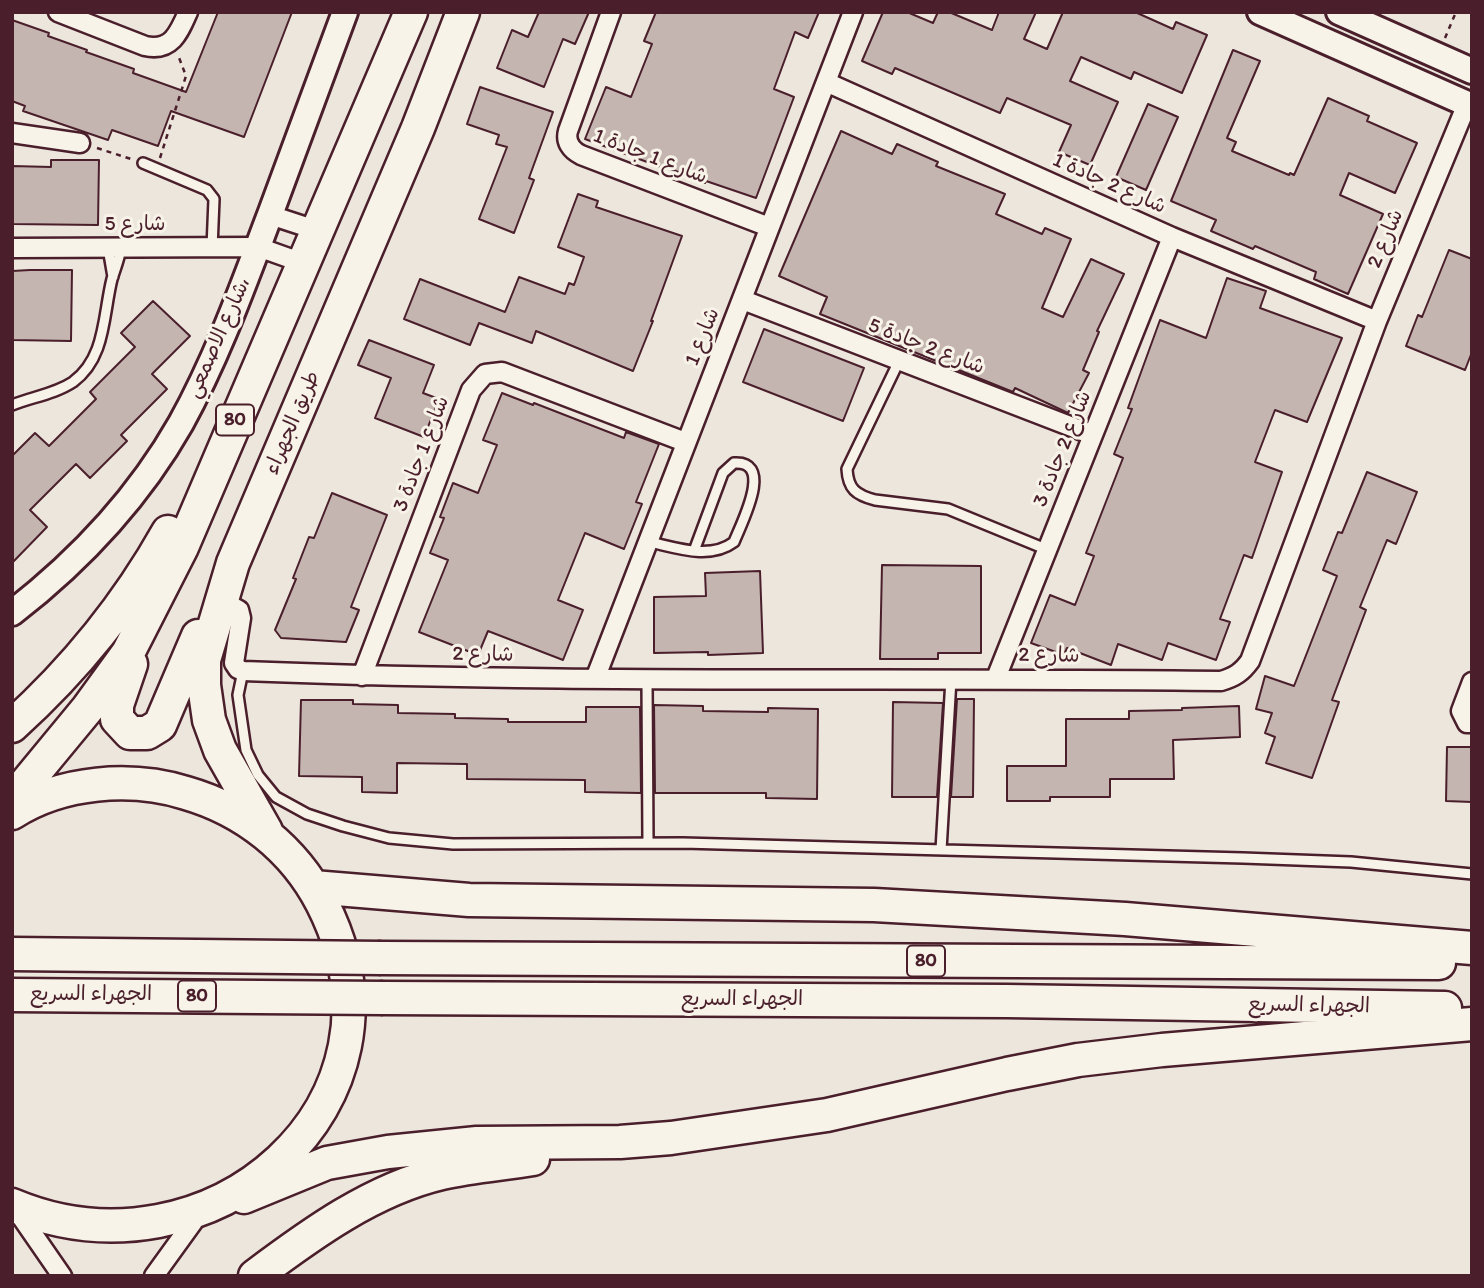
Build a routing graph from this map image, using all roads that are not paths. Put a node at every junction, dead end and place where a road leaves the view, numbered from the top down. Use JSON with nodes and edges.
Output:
{"nodes":[{"id":1,"x":58,"y":12,"type":"edge"},
{"id":2,"x":188,"y":12,"type":"edge"},
{"id":3,"x":345,"y":12,"type":"edge"},
{"id":4,"x":411,"y":12,"type":"edge"},
{"id":5,"x":463,"y":12,"type":"edge"},
{"id":6,"x":611,"y":12,"type":"edge"},
{"id":7,"x":853,"y":12,"type":"edge"},
{"id":8,"x":1260,"y":12,"type":"edge"},
{"id":9,"x":1339,"y":12,"type":"edge"},
{"id":10,"x":1472,"y":71,"type":"edge"},
{"id":11,"x":826,"y":82,"type":"junction"},
{"id":12,"x":1469,"y":105,"type":"edge"},
{"id":13,"x":12,"y":133,"type":"edge"},
{"id":14,"x":80,"y":143,"type":"road end"},
{"id":15,"x":143,"y":163,"type":"road end"},
{"id":16,"x":270,"y":215,"type":"junction"},
{"id":17,"x":769,"y":227,"type":"junction"},
{"id":18,"x":316,"y":230,"type":"junction"},
{"id":19,"x":1172,"y":237,"type":"junction"},
{"id":20,"x":258,"y":247,"type":"junction"},
{"id":21,"x":12,"y":248,"type":"edge"},
{"id":22,"x":114,"y":248,"type":"junction"},
{"id":23,"x":212,"y":248,"type":"junction"},
{"id":24,"x":303,"y":263,"type":"junction"},
{"id":25,"x":743,"y":300,"type":"junction"},
{"id":26,"x":1377,"y":321,"type":"junction"},
{"id":27,"x":899,"y":361,"type":"junction"},
{"id":28,"x":248,"y":391,"type":"junction"},
{"id":29,"x":12,"y":405,"type":"edge"},
{"id":30,"x":1093,"y":435,"type":"junction"},
{"id":31,"x":685,"y":442,"type":"junction"},
{"id":32,"x":650,"y":542,"type":"junction"},
{"id":33,"x":182,"y":547,"type":"junction"},
{"id":34,"x":1048,"y":550,"type":"junction"},
{"id":35,"x":694,"y":551,"type":"junction"},
{"id":36,"x":233,"y":563,"type":"junction"},
{"id":37,"x":221,"y":600,"type":"junction"},
{"id":38,"x":12,"y":613,"type":"edge"},
{"id":39,"x":243,"y":671,"type":"junction"},
{"id":40,"x":362,"y":676,"type":"junction"},
{"id":41,"x":996,"y":678,"type":"junction"},
{"id":42,"x":595,"y":679,"type":"junction"},
{"id":43,"x":951,"y":679,"type":"junction"},
{"id":44,"x":647,"y":681,"type":"junction"},
{"id":45,"x":1472,"y":682,"type":"edge"},
{"id":46,"x":1472,"y":723,"type":"edge"},
{"id":47,"x":12,"y":726,"type":"edge"},
{"id":48,"x":12,"y":800,"type":"edge"},
{"id":49,"x":12,"y":813,"type":"edge"},
{"id":50,"x":269,"y":836,"type":"junction"},
{"id":51,"x":648,"y":843,"type":"junction"},
{"id":52,"x":941,"y":850,"type":"junction"},
{"id":53,"x":1472,"y":874,"type":"edge"},
{"id":54,"x":313,"y":887,"type":"junction"},
{"id":55,"x":1472,"y":948,"type":"edge"},
{"id":56,"x":12,"y":954,"type":"edge"},
{"id":57,"x":1472,"y":963,"type":"edge"},
{"id":58,"x":12,"y":995,"type":"edge"},
{"id":59,"x":1472,"y":1008,"type":"edge"},
{"id":60,"x":1472,"y":1024,"type":"edge"},
{"id":61,"x":620,"y":1142,"type":"junction"},
{"id":62,"x":244,"y":1197,"type":"junction"},
{"id":63,"x":13,"y":1205,"type":"edge"},
{"id":64,"x":193,"y":1222,"type":"junction"},
{"id":65,"x":62,"y":1276,"type":"edge"},
{"id":66,"x":154,"y":1276,"type":"edge"},
{"id":67,"x":255,"y":1276,"type":"edge"}],
"edges":[{"from":1,"to":2,"type":"street"},
{"from":3,"to":16,"type":"street","name":"شارع الاصمعي،"},
{"from":4,"to":18,"type":"highway","number":"80"},
{"from":5,"to":36,"type":"highway","name":"طريق الجهراء","number":"80"},
{"from":6,"to":17,"type":"street","name":"شارع 1 جادة 1"},
{"from":7,"to":11,"type":"street","name":"شارع 1"},
{"from":8,"to":12,"type":"street"},
{"from":9,"to":10,"type":"street"},
{"from":11,"to":17,"type":"street","name":"شارع 1"},
{"from":11,"to":19,"type":"street","name":"شارع 2 جادة 1"},
{"from":12,"to":26,"type":"street","name":"شارع 2"},
{"from":13,"to":14,"type":"street"},
{"from":15,"to":23,"type":"lane"},
{"from":16,"to":18,"type":"street"},
{"from":16,"to":20,"type":"street","name":"شارع الاصمعي،"},
{"from":17,"to":25,"type":"street","name":"شارع 1"},
{"from":18,"to":24,"type":"highway","number":"80"},
{"from":19,"to":26,"type":"street","name":"شارع 2 جادة 1"},
{"from":19,"to":30,"type":"street","name":"شارع 2 جادة 3"},
{"from":20,"to":23,"type":"street","name":"شارع 5"},
{"from":20,"to":24,"type":"street"},
{"from":20,"to":38,"type":"street","name":"شارع الاصمعي،"},
{"from":21,"to":22,"type":"street","name":"شارع 5"},
{"from":22,"to":23,"type":"street","name":"شارع 5"},
{"from":22,"to":29,"type":"lane"},
{"from":24,"to":28,"type":"highway","number":"80"},
{"from":25,"to":27,"type":"street","name":"شارع 2 جادة 5"},
{"from":25,"to":31,"type":"street","name":"شارع 1"},
{"from":26,"to":41,"type":"street","name":"شارع 2"},
{"from":27,"to":30,"type":"street","name":"شارع 2 جادة 5"},
{"from":27,"to":34,"type":"lane"},
{"from":28,"to":33,"type":"highway","number":"80"},
{"from":28,"to":47,"type":"highway"},
{"from":30,"to":34,"type":"street","name":"شارع 2 جادة 3"},
{"from":31,"to":32,"type":"street","name":"شارع 1"},
{"from":31,"to":40,"type":"street","name":"شارع 1 جادة 3"},
{"from":32,"to":35,"type":"lane"},
{"from":32,"to":42,"type":"street","name":"شارع 1"},
{"from":33,"to":36,"type":"highway"},
{"from":33,"to":48,"type":"highway","number":"80"},
{"from":34,"to":41,"type":"street","name":"شارع 2 جادة 3"},
{"from":35,"to":35,"type":"lane"},
{"from":36,"to":37,"type":"highway","name":"طريق الجهراء","number":"80"},
{"from":37,"to":39,"type":"street"},
{"from":37,"to":50,"type":"highway","name":"طريق الجهراء","number":"80"},
{"from":39,"to":40,"type":"street","name":"شارع 2"},
{"from":39,"to":51,"type":"lane"},
{"from":40,"to":42,"type":"street","name":"شارع 2"},
{"from":41,"to":43,"type":"street","name":"شارع 2"},
{"from":42,"to":44,"type":"street","name":"شارع 2"},
{"from":43,"to":44,"type":"street","name":"شارع 2"},
{"from":43,"to":52,"type":"lane"},
{"from":44,"to":51,"type":"lane"},
{"from":45,"to":46,"type":"street"},
{"from":49,"to":50,"type":"highway","number":"80"},
{"from":50,"to":54,"type":"highway","number":"80"},
{"from":51,"to":52,"type":"lane"},
{"from":52,"to":53,"type":"lane"},
{"from":54,"to":55,"type":"highway"},
{"from":54,"to":62,"type":"highway","number":"80"},
{"from":56,"to":57,"type":"highway","name":"الجهراء السريع","number":"80","bridge":true},
{"from":58,"to":59,"type":"highway","name":"الجهراء السريع","number":"80","bridge":true},
{"from":60,"to":61,"type":"highway"},
{"from":61,"to":62,"type":"highway"},
{"from":61,"to":67,"type":"highway"},
{"from":62,"to":64,"type":"highway","number":"80"},
{"from":63,"to":64,"type":"highway","number":"80"},
{"from":63,"to":65,"type":"street"},
{"from":64,"to":66,"type":"street"}]}
